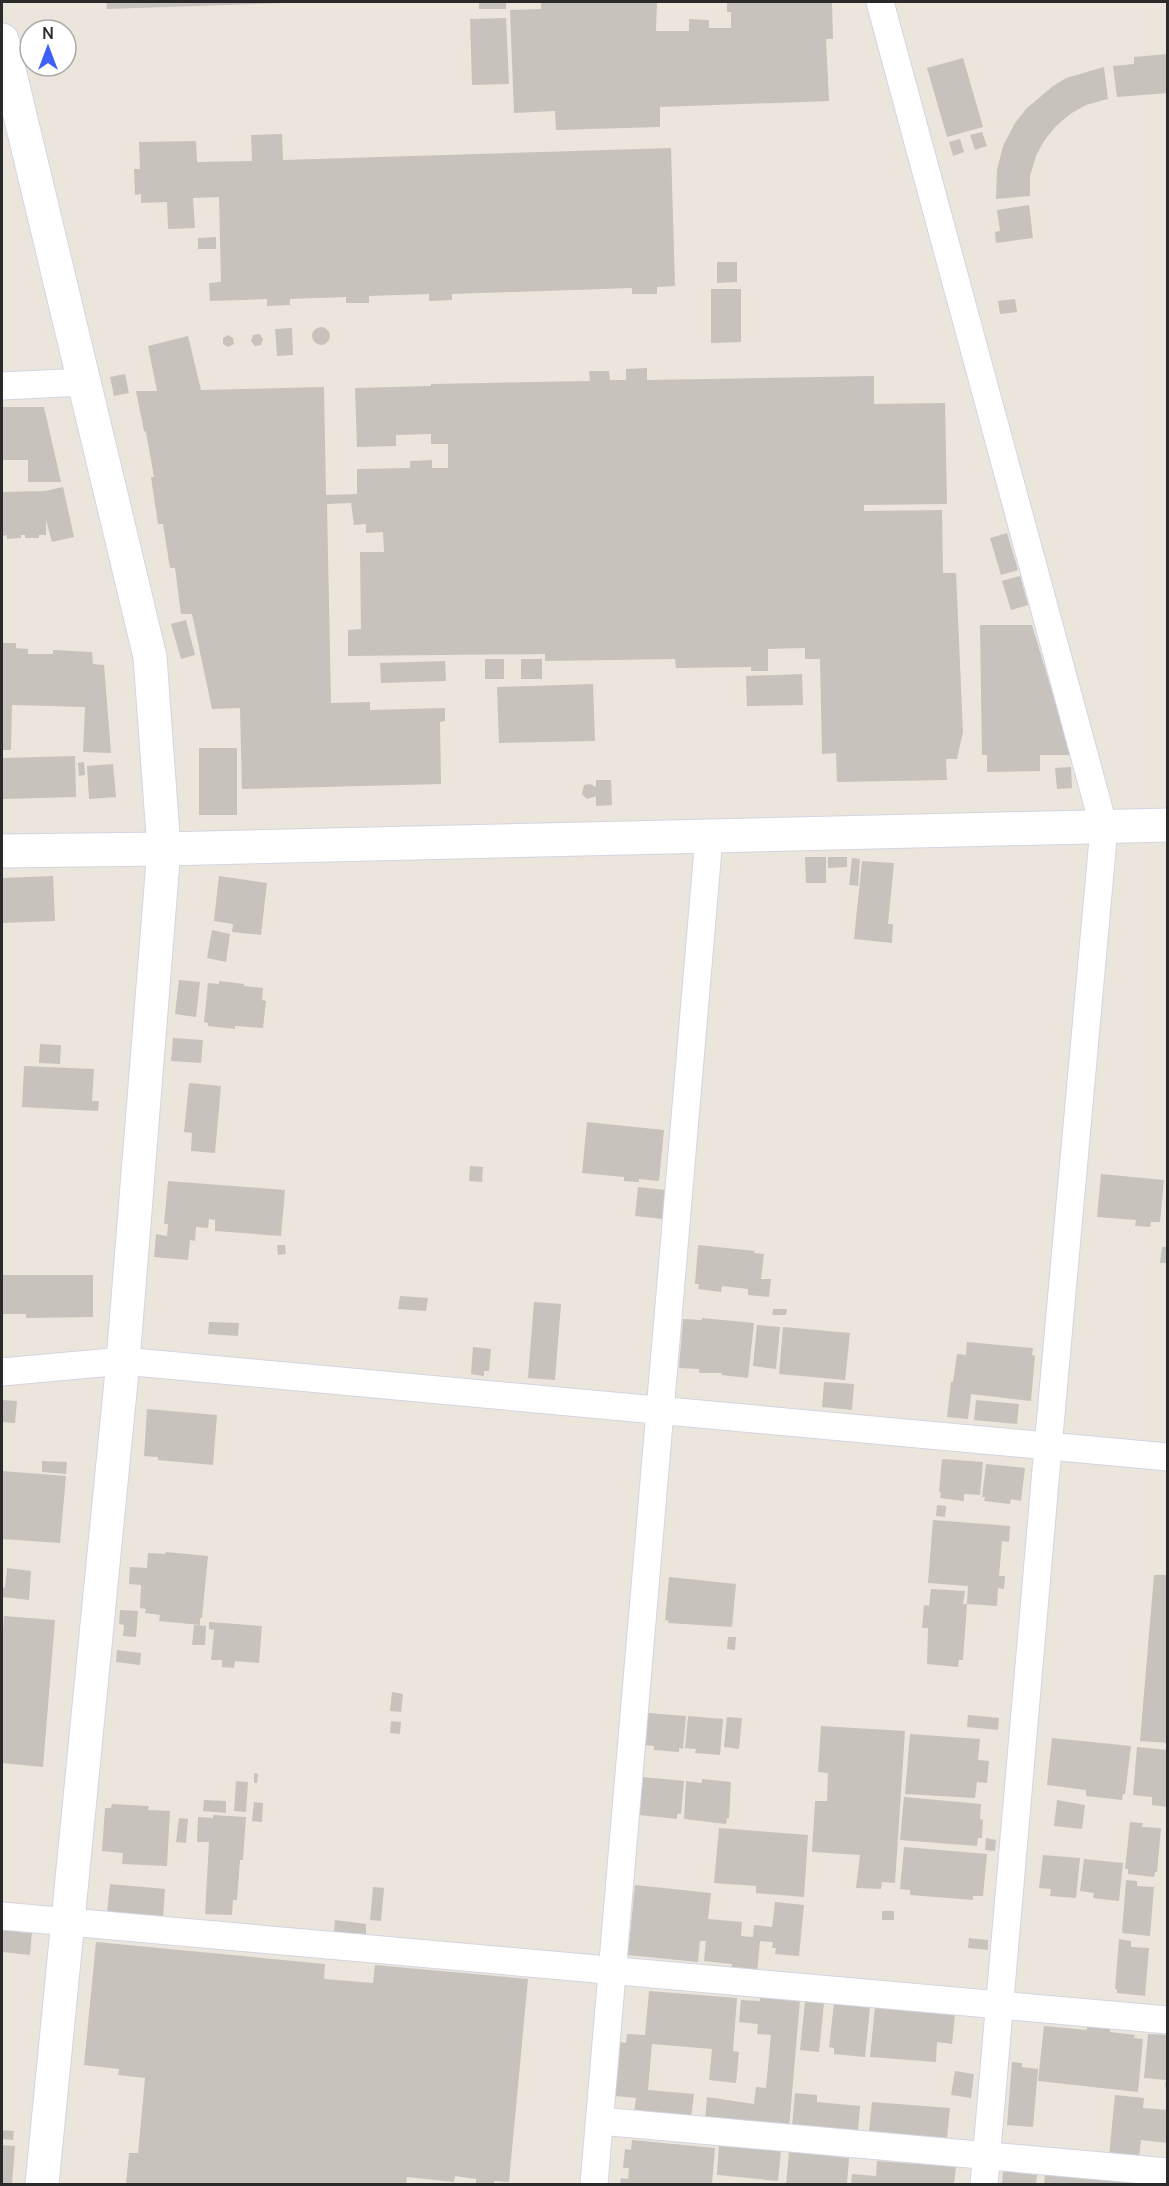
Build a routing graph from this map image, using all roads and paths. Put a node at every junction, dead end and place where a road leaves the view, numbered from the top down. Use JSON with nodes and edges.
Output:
{"nodes":[{"id":1,"x":880,"y":2,"type":"edge"},
{"id":2,"x":2,"y":40,"type":"edge"},
{"id":3,"x":85,"y":382,"type":"junction"},
{"id":4,"x":2,"y":386,"type":"edge"},
{"id":5,"x":1167,"y":825,"type":"edge"},
{"id":6,"x":1104,"y":828,"type":"junction"},
{"id":7,"x":709,"y":837,"type":"junction"},
{"id":8,"x":164,"y":849,"type":"junction"},
{"id":9,"x":2,"y":851,"type":"edge"},
{"id":10,"x":123,"y":1361,"type":"junction"},
{"id":11,"x":2,"y":1372,"type":"edge"},
{"id":12,"x":660,"y":1409,"type":"junction"},
{"id":13,"x":1048,"y":1447,"type":"junction"},
{"id":14,"x":1167,"y":1457,"type":"edge"},
{"id":15,"x":2,"y":1916,"type":"edge"},
{"id":16,"x":67,"y":1923,"type":"junction"},
{"id":17,"x":613,"y":1970,"type":"junction"},
{"id":18,"x":1000,"y":2005,"type":"junction"},
{"id":19,"x":1167,"y":2020,"type":"edge"},
{"id":20,"x":600,"y":2121,"type":"junction"},
{"id":21,"x":987,"y":2156,"type":"junction"},
{"id":22,"x":1167,"y":2172,"type":"edge"},
{"id":23,"x":42,"y":2184,"type":"edge"},
{"id":24,"x":594,"y":2184,"type":"edge"},
{"id":25,"x":984,"y":2184,"type":"edge"}],
"edges":[{"from":1,"to":6,"type":"street"},
{"from":2,"to":3,"type":"street"},
{"from":3,"to":4,"type":"street"},
{"from":3,"to":8,"type":"street"},
{"from":5,"to":6,"type":"street"},
{"from":6,"to":7,"type":"street"},
{"from":6,"to":13,"type":"street"},
{"from":7,"to":8,"type":"street"},
{"from":7,"to":12,"type":"street"},
{"from":8,"to":9,"type":"street"},
{"from":8,"to":10,"type":"street"},
{"from":10,"to":11,"type":"street"},
{"from":10,"to":12,"type":"street"},
{"from":10,"to":16,"type":"street"},
{"from":12,"to":13,"type":"street"},
{"from":12,"to":17,"type":"street"},
{"from":13,"to":14,"type":"street"},
{"from":13,"to":18,"type":"street"},
{"from":15,"to":16,"type":"street"},
{"from":16,"to":17,"type":"street"},
{"from":16,"to":23,"type":"street"},
{"from":17,"to":18,"type":"street"},
{"from":17,"to":20,"type":"street"},
{"from":18,"to":19,"type":"street"},
{"from":18,"to":21,"type":"street"},
{"from":20,"to":21,"type":"street"},
{"from":20,"to":24,"type":"street"},
{"from":21,"to":22,"type":"street"},
{"from":21,"to":25,"type":"street"}]}
